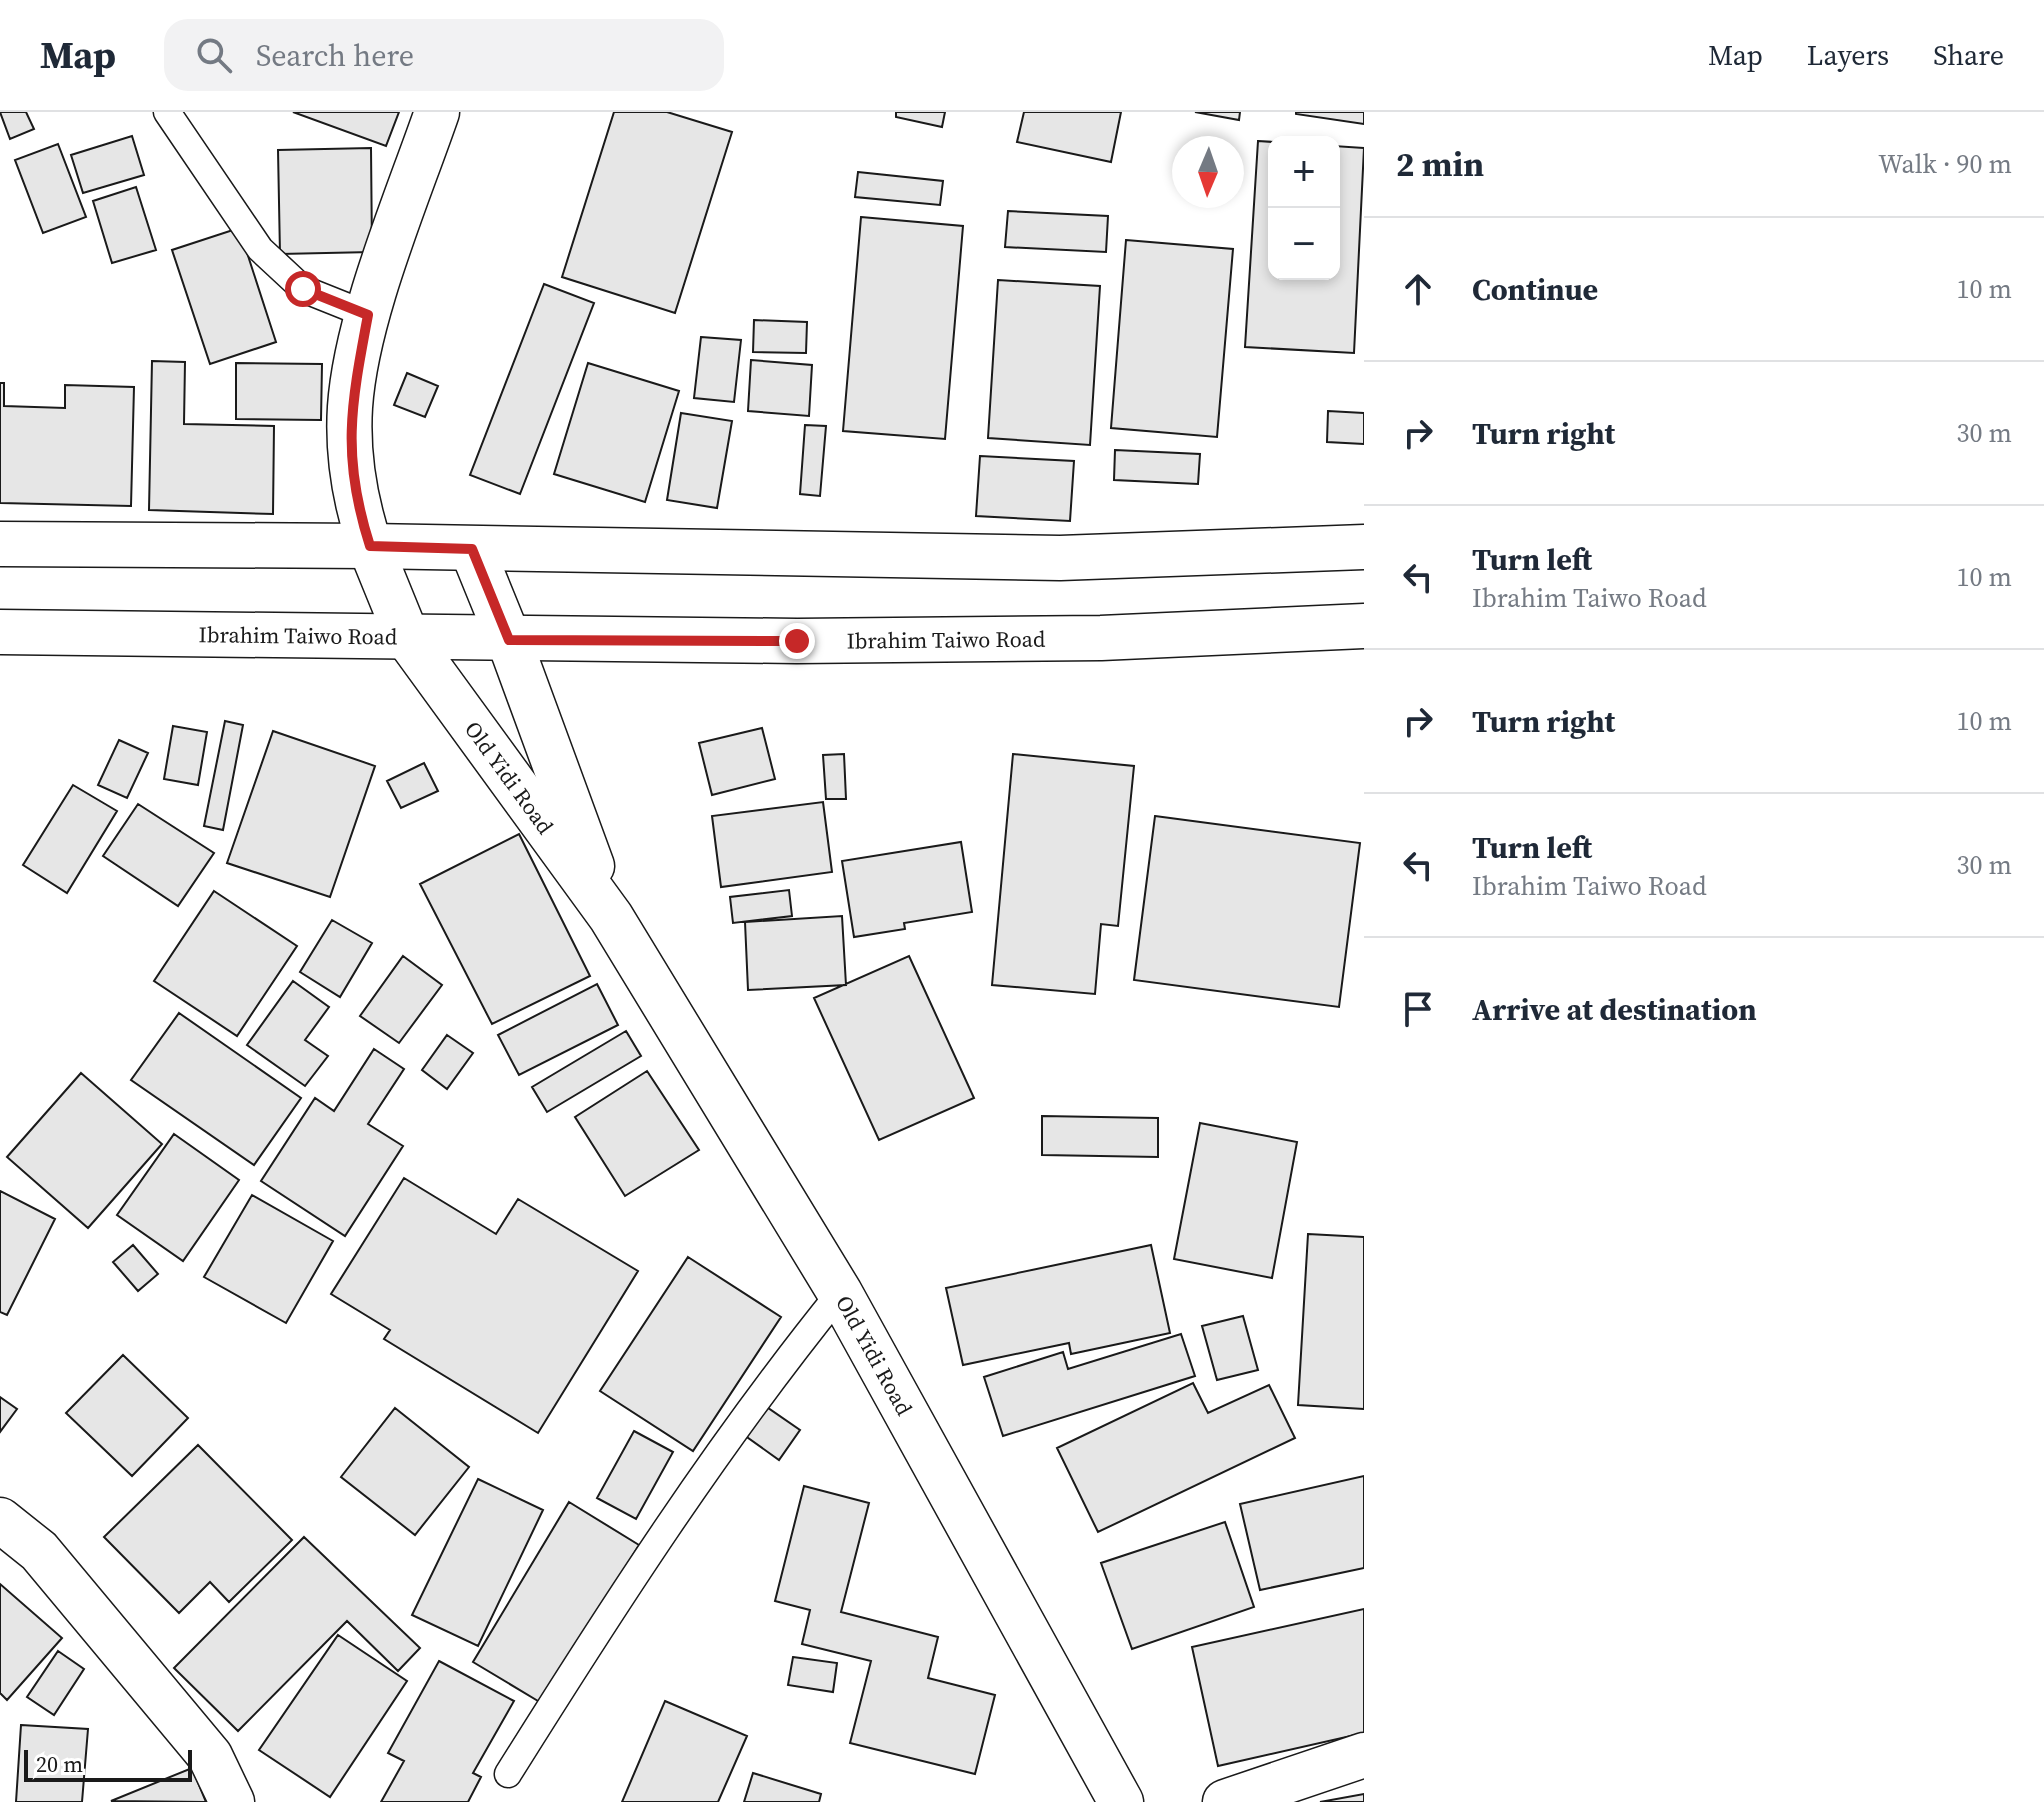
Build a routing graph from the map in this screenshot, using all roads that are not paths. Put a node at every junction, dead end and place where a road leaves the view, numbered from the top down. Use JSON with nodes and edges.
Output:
{"nodes":[{"id":1,"x":167,"y":112,"type":"edge"},
{"id":2,"x":437,"y":112,"type":"edge"},
{"id":3,"x":368,"y":315,"type":"junction"},
{"id":4,"x":0,"y":544,"type":"edge"},
{"id":5,"x":370,"y":546,"type":"junction"},
{"id":6,"x":1364,"y":547,"type":"edge"},
{"id":7,"x":472,"y":549,"type":"junction"},
{"id":8,"x":1364,"y":626,"type":"edge"},
{"id":9,"x":0,"y":632,"type":"edge"},
{"id":10,"x":407,"y":637,"type":"junction"},
{"id":11,"x":509,"y":640,"type":"junction"},
{"id":12,"x":611,"y":917,"type":"junction"},
{"id":13,"x":840,"y":1293,"type":"junction"},
{"id":14,"x":0,"y":1520,"type":"edge"},
{"id":15,"x":1364,"y":1755,"type":"edge"},
{"id":16,"x":508,"y":1774,"type":"dead end"},
{"id":17,"x":232,"y":1802,"type":"edge"},
{"id":18,"x":1121,"y":1802,"type":"edge"},
{"id":19,"x":1225,"y":1802,"type":"edge"}],
"edges":[{"from":1,"to":3,"type":"lane"},
{"from":2,"to":3,"type":"main road","name":"Old Yidi Road"},
{"from":3,"to":5,"type":"main road","name":"Old Yidi Road"},
{"from":4,"to":5,"type":"main road"},
{"from":5,"to":7,"type":"main road"},
{"from":5,"to":10,"type":"main road","name":"Old Yidi Road"},
{"from":6,"to":7,"type":"main road"},
{"from":7,"to":11,"type":"main road","name":"Old Yidi Road"},
{"from":8,"to":11,"type":"main road","name":"Ibrahim Taiwo Road"},
{"from":9,"to":10,"type":"main road","name":"Ibrahim Taiwo Road"},
{"from":10,"to":11,"type":"main road","name":"Ibrahim Taiwo Road"},
{"from":10,"to":12,"type":"main road","name":"Old Yidi Road"},
{"from":11,"to":12,"type":"main road","name":"Old Yidi Road"},
{"from":12,"to":13,"type":"main road","name":"Old Yidi Road"},
{"from":13,"to":16,"type":"lane"},
{"from":13,"to":18,"type":"main road","name":"Old Yidi Road"},
{"from":14,"to":17,"type":"main road"},
{"from":15,"to":19,"type":"main road"}]}
